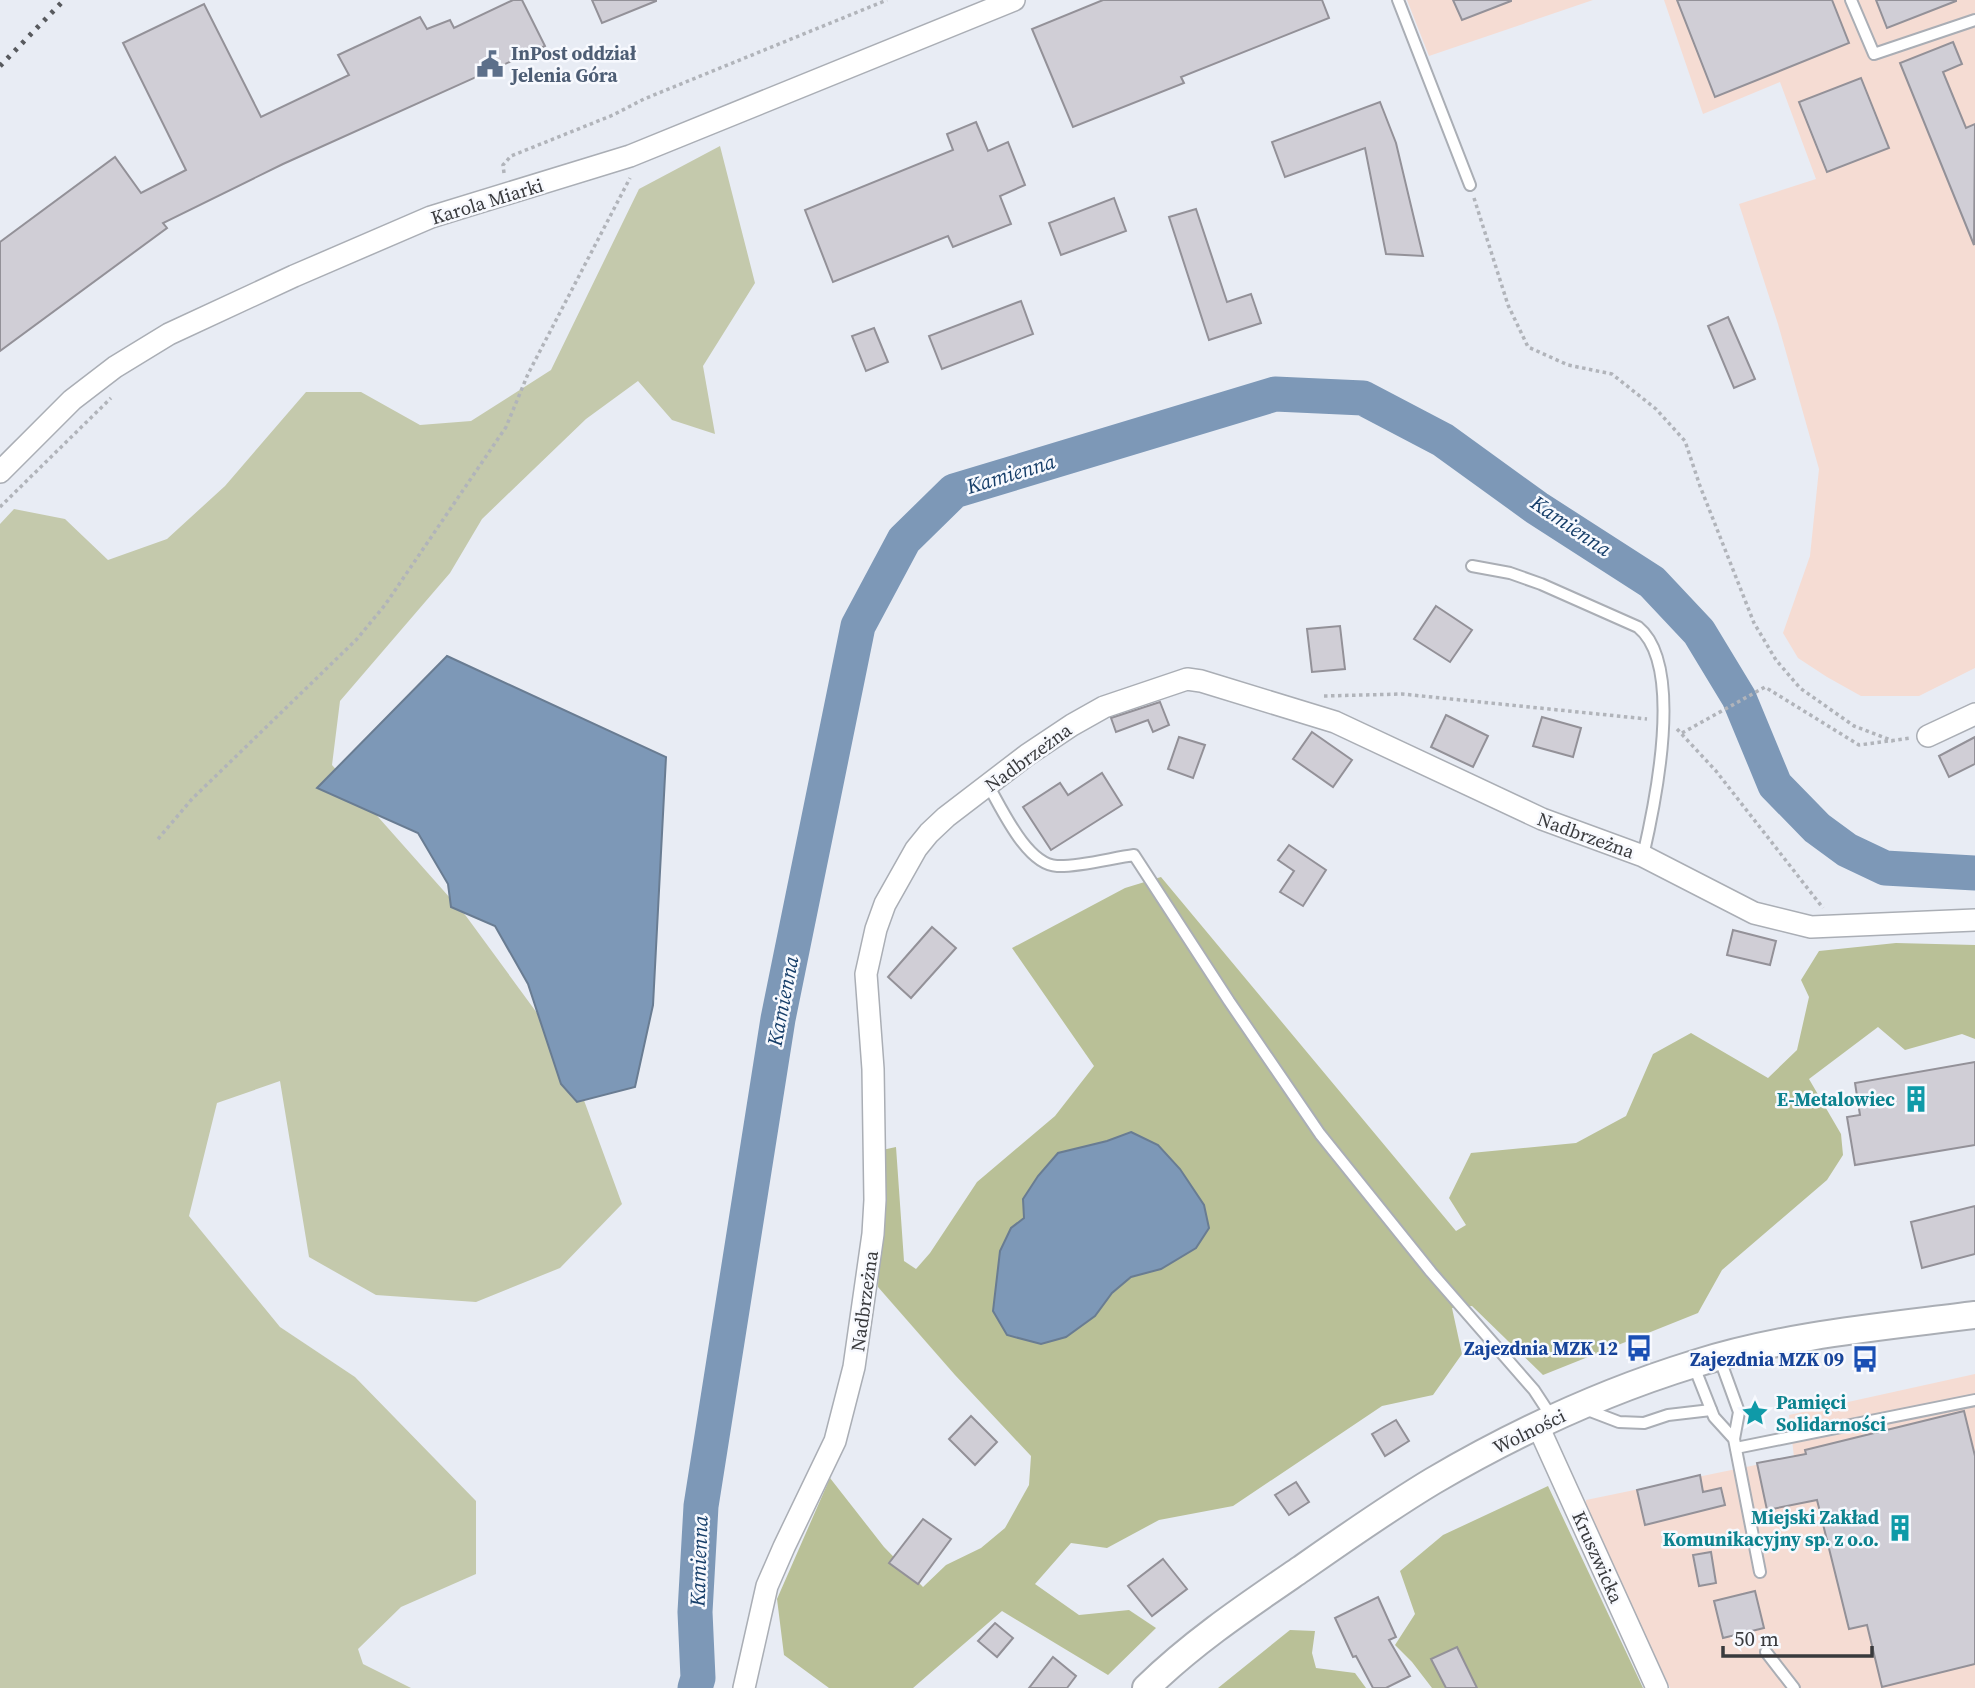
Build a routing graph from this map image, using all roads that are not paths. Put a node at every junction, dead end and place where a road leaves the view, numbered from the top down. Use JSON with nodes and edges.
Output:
{"nodes":[{"id":1,"x":1014,"y":0,"type":"edge"},
{"id":2,"x":1398,"y":0,"type":"edge"},
{"id":3,"x":1851,"y":0,"type":"edge"},
{"id":4,"x":1975,"y":20,"type":"edge"},
{"id":5,"x":1470,"y":185,"type":"road end"},
{"id":6,"x":0,"y":472,"type":"edge"},
{"id":7,"x":1472,"y":566,"type":"dead end"},
{"id":8,"x":1975,"y":714,"type":"edge"},
{"id":9,"x":1928,"y":736,"type":"dead end"},
{"id":10,"x":988,"y":785,"type":"junction"},
{"id":11,"x":1643,"y":856,"type":"junction"},
{"id":12,"x":1975,"y":920,"type":"edge"},
{"id":13,"x":1975,"y":1315,"type":"edge"},
{"id":14,"x":1719,"y":1357,"type":"junction"},
{"id":15,"x":1693,"y":1364,"type":"junction"},
{"id":16,"x":1975,"y":1400,"type":"edge"},
{"id":17,"x":1578,"y":1407,"type":"junction"},
{"id":18,"x":1711,"y":1410,"type":"junction"},
{"id":19,"x":1545,"y":1423,"type":"junction"},
{"id":20,"x":1735,"y":1444,"type":"junction"},
{"id":21,"x":1760,"y":1572,"type":"dead end"},
{"id":22,"x":1766,"y":1652,"type":"dead end"},
{"id":23,"x":744,"y":1688,"type":"edge"},
{"id":24,"x":1146,"y":1688,"type":"edge"},
{"id":25,"x":1657,"y":1688,"type":"edge"},
{"id":26,"x":1794,"y":1688,"type":"edge"}],
"edges":[{"from":1,"to":6,"type":"street","name":"Karola Miarki"},
{"from":2,"to":5,"type":"lane"},
{"from":3,"to":4,"type":"lane"},
{"from":7,"to":11,"type":"lane"},
{"from":8,"to":9,"type":"street"},
{"from":10,"to":11,"type":"street","name":"Nadbrzeżna"},
{"from":10,"to":19,"type":"lane"},
{"from":10,"to":23,"type":"street","name":"Nadbrzeżna"},
{"from":11,"to":12,"type":"street","name":"Nadbrzeżna"},
{"from":13,"to":14,"type":"street","name":"Wolności"},
{"from":14,"to":15,"type":"street","name":"Wolności"},
{"from":14,"to":20,"type":"lane"},
{"from":15,"to":17,"type":"street","name":"Wolności"},
{"from":15,"to":18,"type":"lane"},
{"from":16,"to":20,"type":"lane"},
{"from":17,"to":18,"type":"lane"},
{"from":17,"to":19,"type":"street","name":"Wolności"},
{"from":18,"to":20,"type":"lane"},
{"from":19,"to":24,"type":"street","name":"Wolności"},
{"from":19,"to":25,"type":"street","name":"Kruszwicka"},
{"from":20,"to":21,"type":"lane"},
{"from":22,"to":26,"type":"lane"}]}
